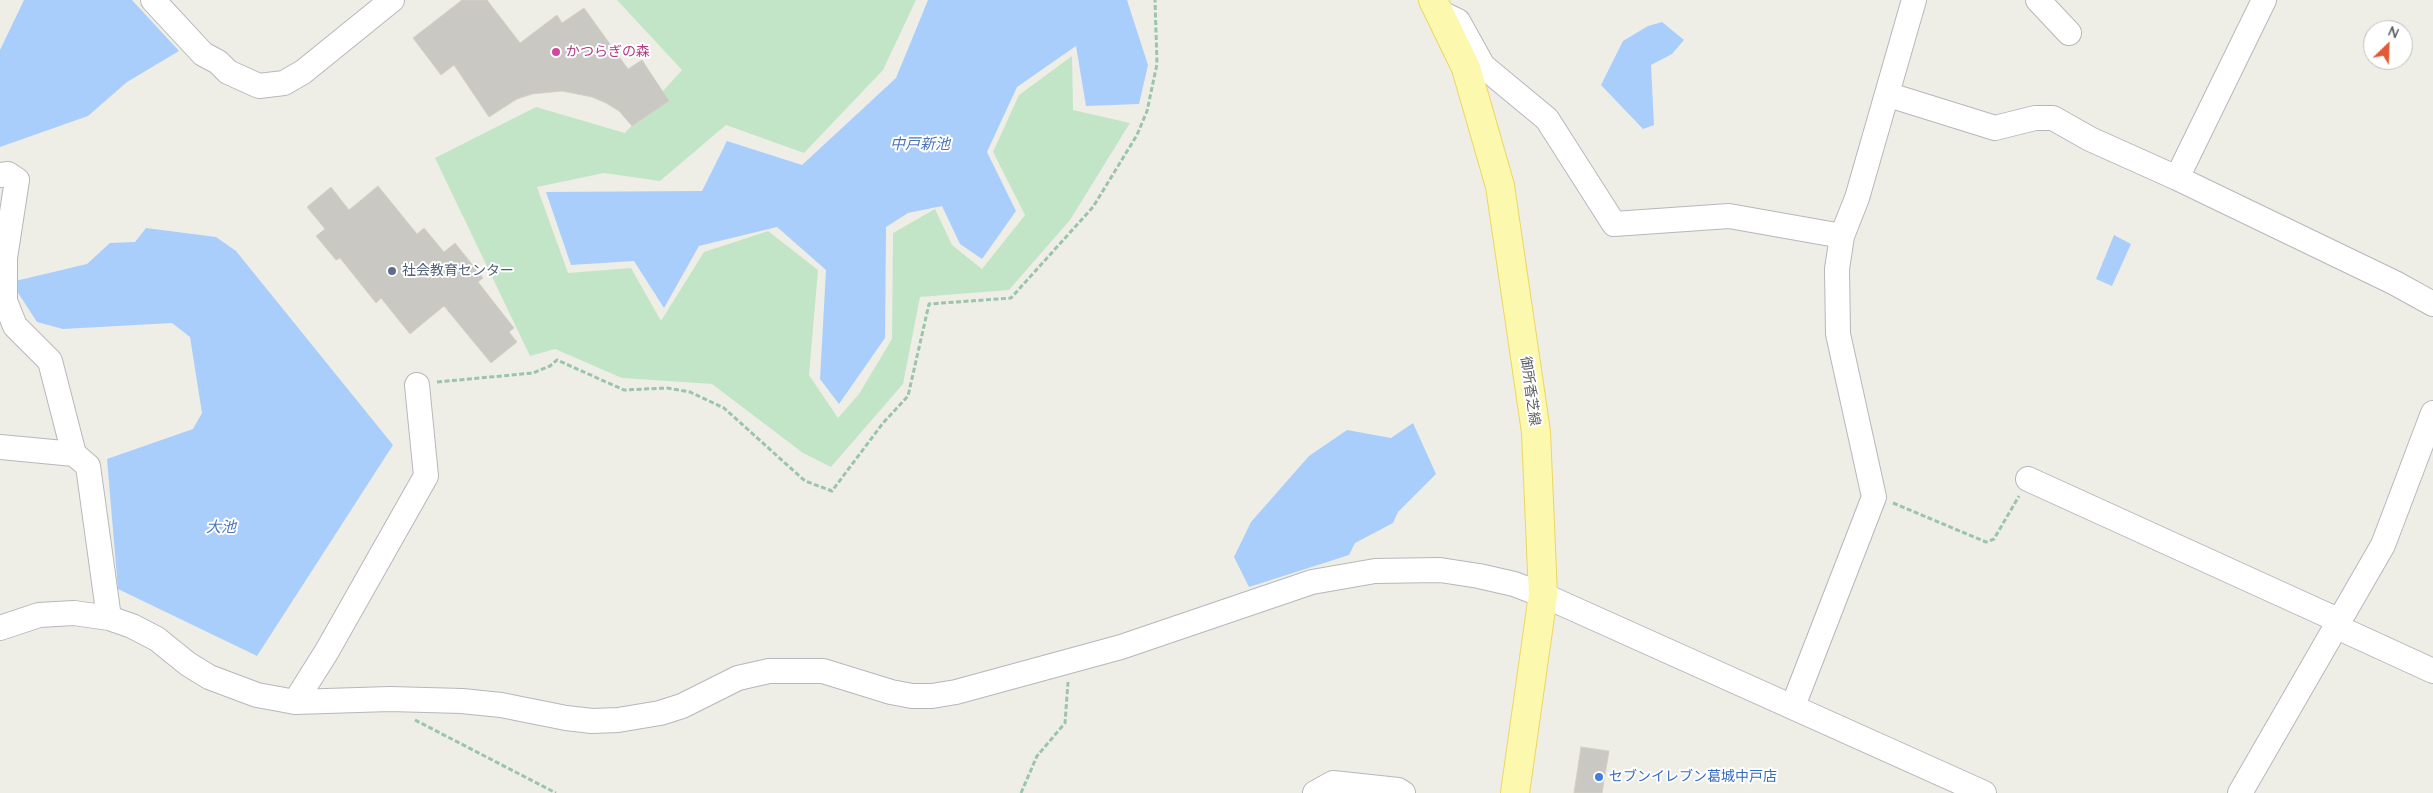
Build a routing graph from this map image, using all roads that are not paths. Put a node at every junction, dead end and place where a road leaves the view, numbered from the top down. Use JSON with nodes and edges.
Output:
{"nodes":[{"id":1,"x":152,"y":0,"type":"edge"},
{"id":2,"x":392,"y":0,"type":"edge"},
{"id":3,"x":1914,"y":0,"type":"edge"},
{"id":4,"x":2038,"y":0,"type":"edge"},
{"id":5,"x":2264,"y":0,"type":"edge"},
{"id":6,"x":1436,"y":6,"type":"edge"},
{"id":7,"x":2069,"y":33,"type":"dead end"},
{"id":8,"x":1479,"y":74,"type":"junction"},
{"id":9,"x":1889,"y":95,"type":"junction"},
{"id":10,"x":0,"y":175,"type":"edge"},
{"id":11,"x":2177,"y":178,"type":"junction"},
{"id":12,"x":1842,"y":236,"type":"junction"},
{"id":13,"x":2433,"y":304,"type":"edge"},
{"id":14,"x":417,"y":385,"type":"road end"},
{"id":15,"x":2433,"y":413,"type":"edge"},
{"id":16,"x":0,"y":447,"type":"edge"},
{"id":17,"x":74,"y":454,"type":"junction"},
{"id":18,"x":2028,"y":479,"type":"road end"},
{"id":19,"x":1543,"y":595,"type":"junction"},
{"id":20,"x":108,"y":618,"type":"junction"},
{"id":21,"x":2338,"y":624,"type":"junction"},
{"id":22,"x":0,"y":628,"type":"edge"},
{"id":23,"x":2433,"y":670,"type":"edge"},
{"id":24,"x":295,"y":702,"type":"junction"},
{"id":25,"x":1793,"y":706,"type":"junction"},
{"id":26,"x":1315,"y":793,"type":"edge"},
{"id":27,"x":1403,"y":793,"type":"edge"},
{"id":28,"x":1515,"y":793,"type":"edge"},
{"id":29,"x":1984,"y":793,"type":"edge"},
{"id":30,"x":2240,"y":793,"type":"edge"}],
"edges":[{"from":1,"to":2,"type":"street"},
{"from":3,"to":9,"type":"street"},
{"from":4,"to":7,"type":"street"},
{"from":5,"to":11,"type":"street"},
{"from":6,"to":8,"type":"main road","name":"御所香芝線"},
{"from":8,"to":12,"type":"street"},
{"from":8,"to":19,"type":"main road","name":"御所香芝線"},
{"from":9,"to":11,"type":"street"},
{"from":9,"to":12,"type":"street"},
{"from":10,"to":17,"type":"street"},
{"from":11,"to":13,"type":"street"},
{"from":12,"to":25,"type":"street"},
{"from":14,"to":24,"type":"street"},
{"from":15,"to":21,"type":"street"},
{"from":16,"to":17,"type":"street"},
{"from":17,"to":20,"type":"street"},
{"from":18,"to":21,"type":"street"},
{"from":19,"to":24,"type":"street"},
{"from":19,"to":25,"type":"street"},
{"from":19,"to":28,"type":"main road","name":"御所香芝線"},
{"from":20,"to":22,"type":"street"},
{"from":20,"to":24,"type":"street"},
{"from":21,"to":23,"type":"street"},
{"from":21,"to":30,"type":"street"},
{"from":25,"to":29,"type":"street"},
{"from":26,"to":27,"type":"street"}]}
